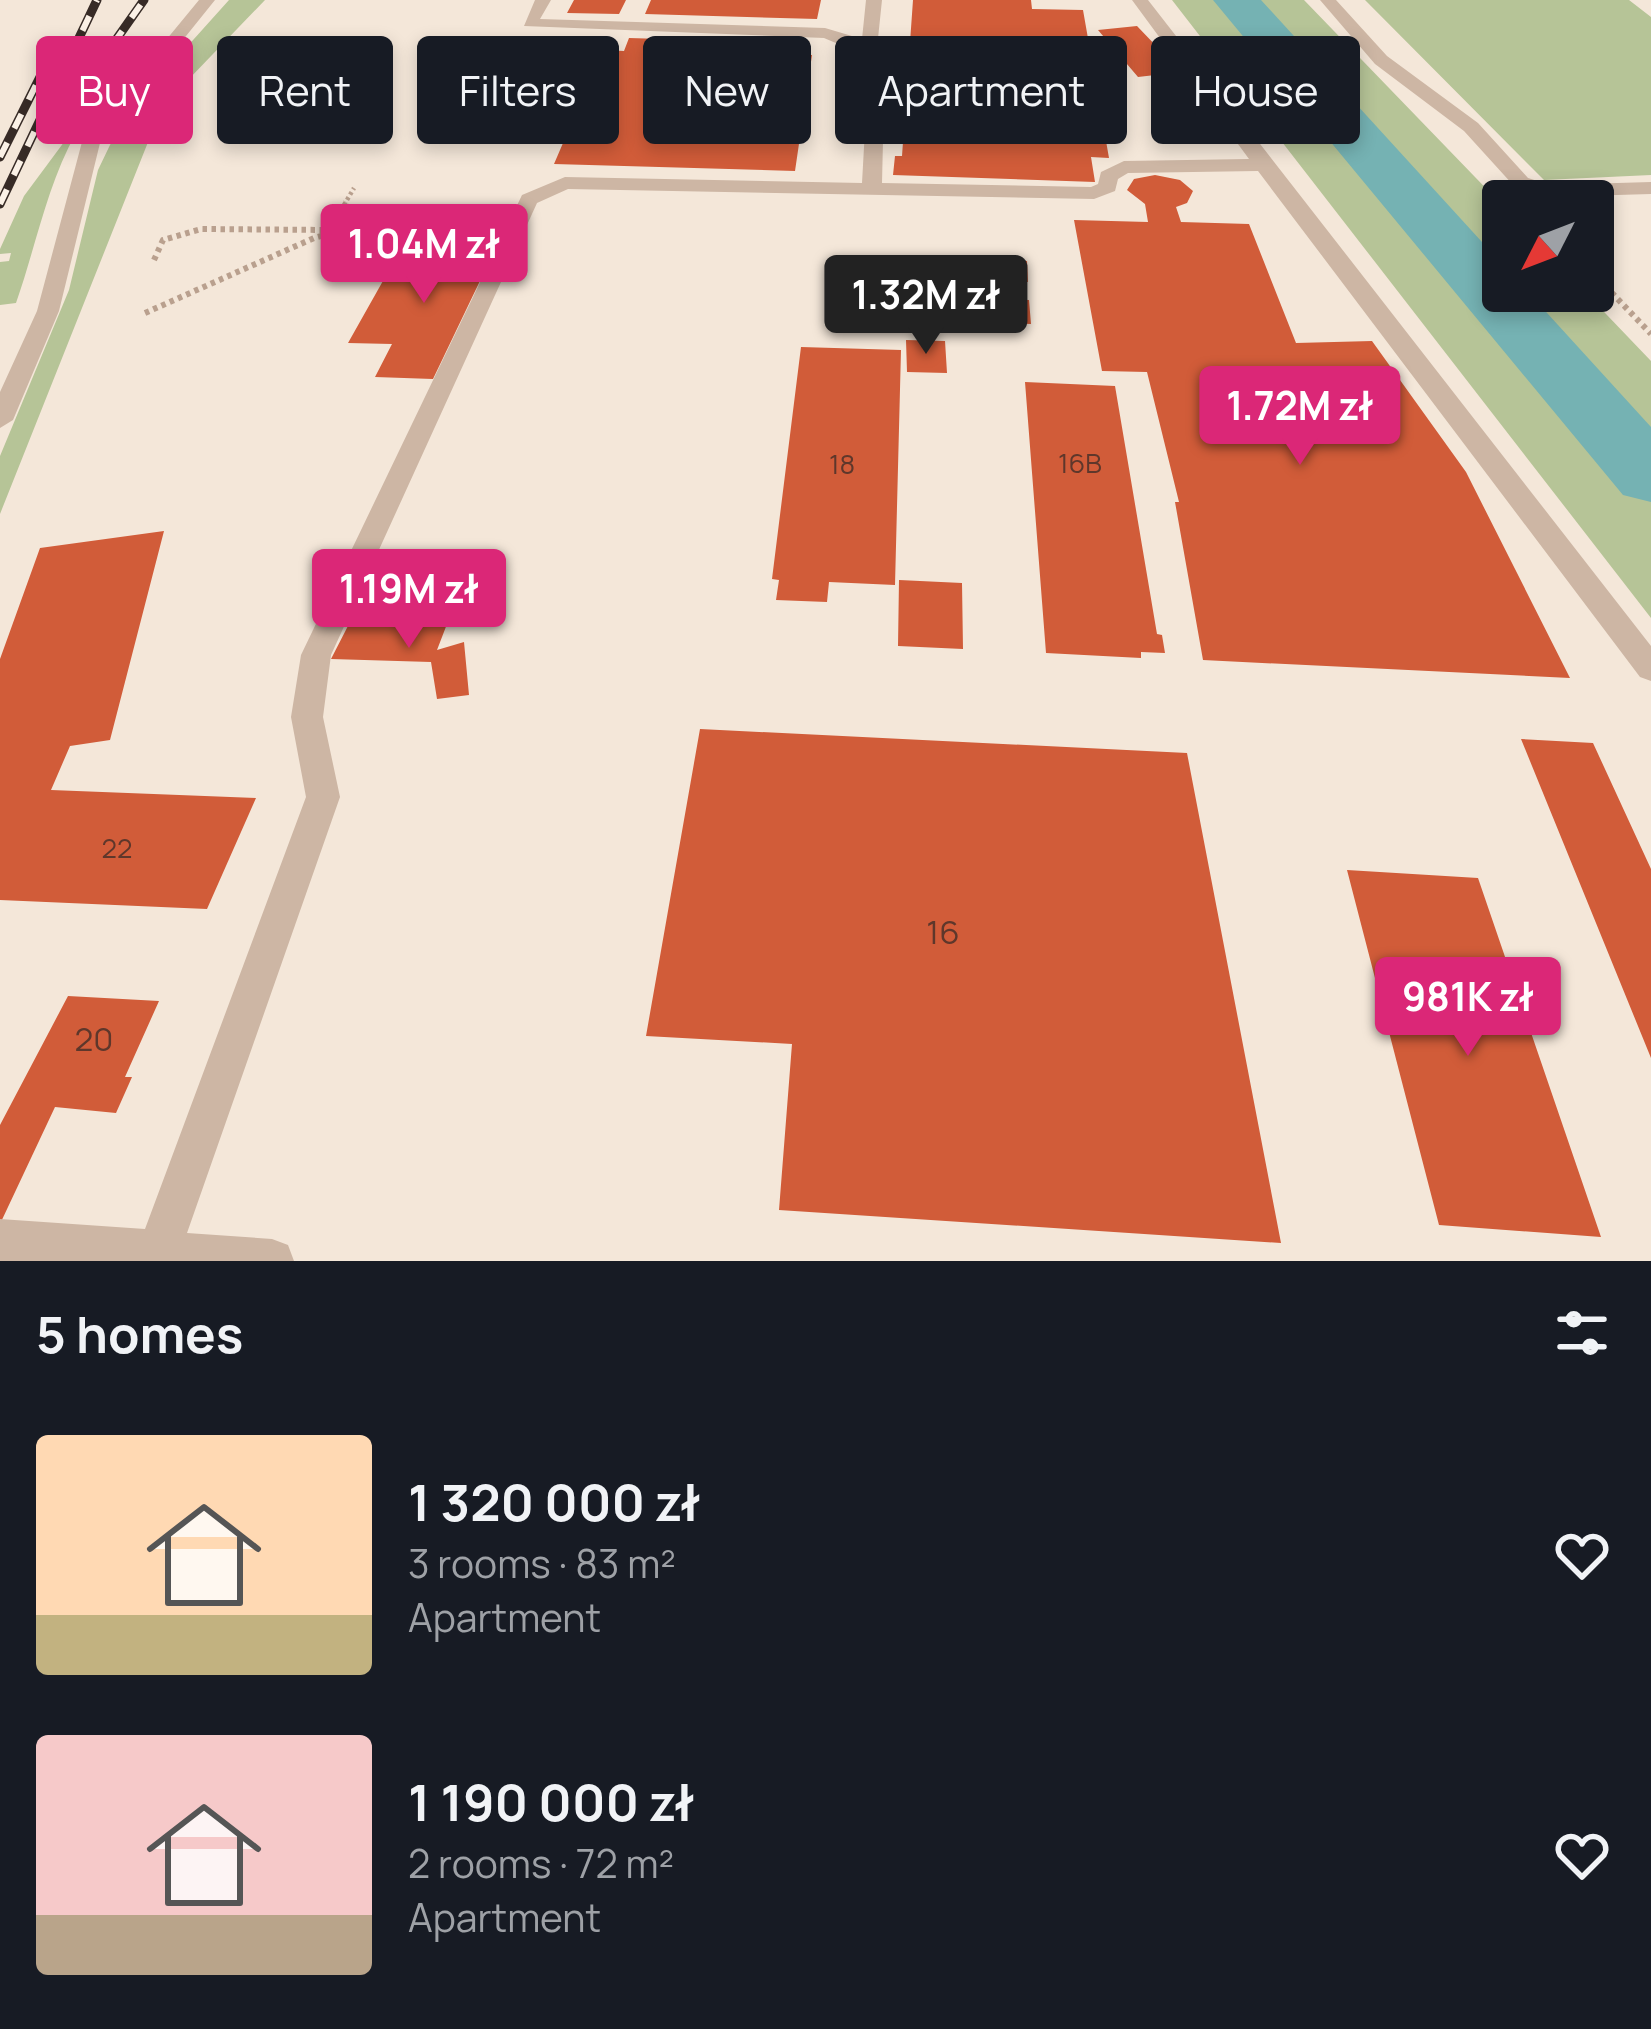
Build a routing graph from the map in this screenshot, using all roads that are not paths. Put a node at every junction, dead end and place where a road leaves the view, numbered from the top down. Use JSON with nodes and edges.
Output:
{"nodes":[{"id":1,"x":207,"y":0,"type":"edge"},
{"id":2,"x":543,"y":0,"type":"edge"},
{"id":3,"x":874,"y":0,"type":"edge"},
{"id":4,"x":1140,"y":0,"type":"edge"},
{"id":5,"x":1328,"y":0,"type":"edge"},
{"id":6,"x":835,"y":36,"type":"edge"},
{"id":7,"x":870,"y":36,"type":"edge"},
{"id":8,"x":874,"y":144,"type":"edge"},
{"id":9,"x":1259,"y":165,"type":"junction"},
{"id":10,"x":872,"y":186,"type":"junction"},
{"id":11,"x":1651,"y":188,"type":"edge"},
{"id":12,"x":0,"y":421,"type":"edge"},
{"id":13,"x":1651,"y":669,"type":"edge"},
{"id":14,"x":0,"y":1241,"type":"edge"},
{"id":15,"x":157,"y":1257,"type":"edge"},
{"id":16,"x":272,"y":1261,"type":"edge"}],
"edges":[{"from":1,"to":12,"type":"street"},
{"from":2,"to":6,"type":"street"},
{"from":3,"to":7,"type":"street"},
{"from":4,"to":9,"type":"street"},
{"from":5,"to":11,"type":"street"},
{"from":8,"to":10,"type":"street"},
{"from":9,"to":10,"type":"street"},
{"from":9,"to":13,"type":"street"},
{"from":10,"to":15,"type":"street"},
{"from":14,"to":15,"type":"street"},
{"from":15,"to":16,"type":"street"}]}
